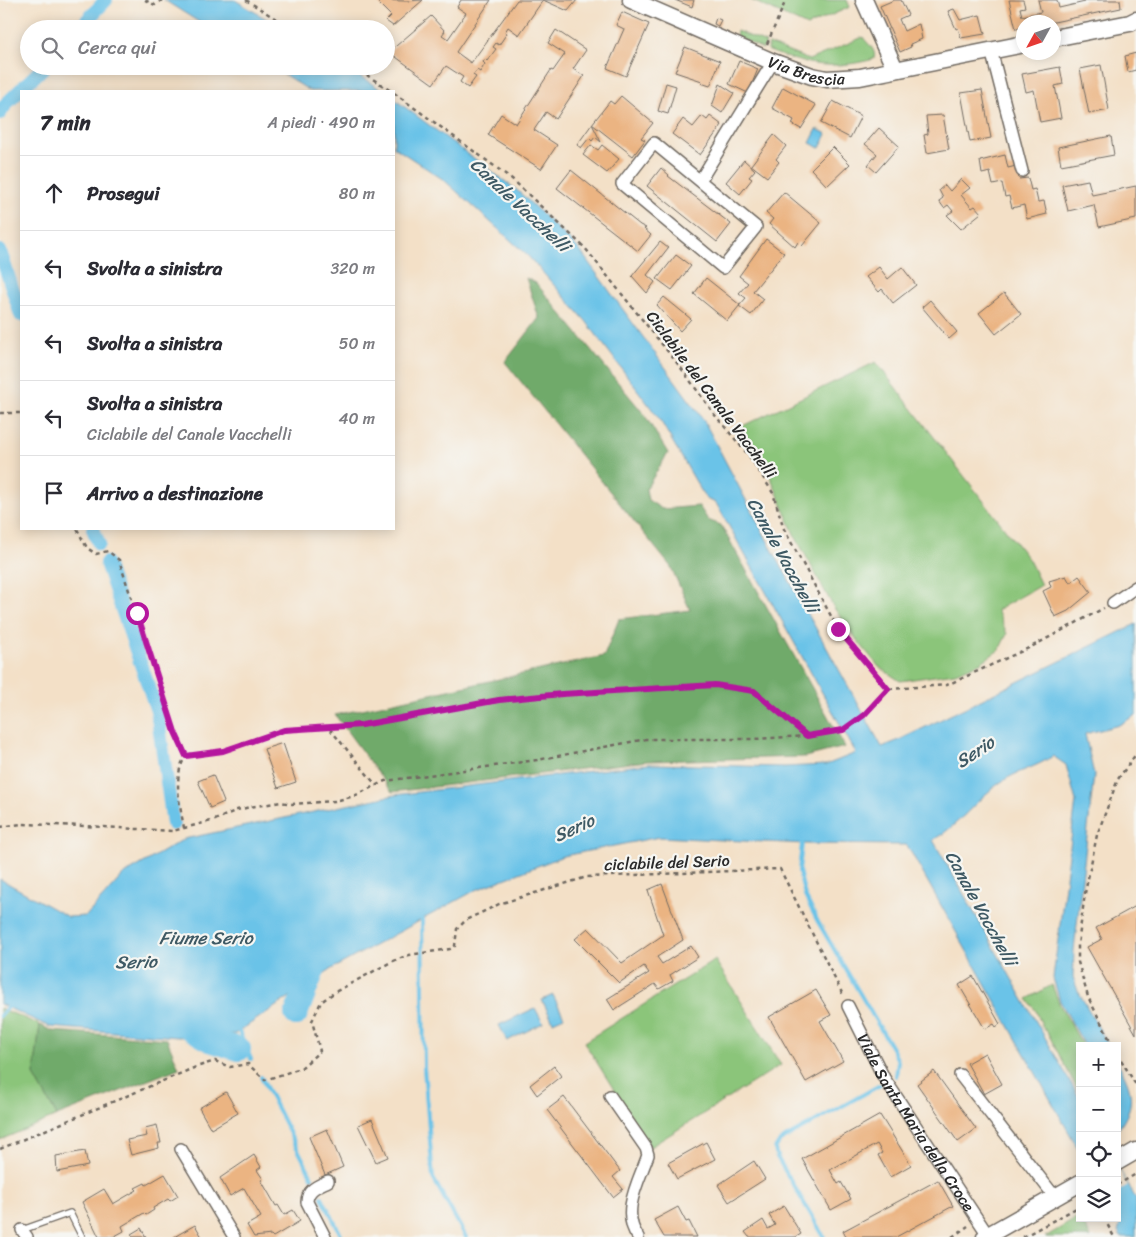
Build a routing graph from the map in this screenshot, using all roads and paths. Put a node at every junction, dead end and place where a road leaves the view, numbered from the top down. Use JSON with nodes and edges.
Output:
{"nodes":[{"id":1,"x":145,"y":0,"type":"edge"},
{"id":2,"x":246,"y":0,"type":"edge"},
{"id":3,"x":631,"y":0,"type":"edge"},
{"id":4,"x":786,"y":0,"type":"edge"},
{"id":5,"x":864,"y":0,"type":"edge"},
{"id":6,"x":161,"y":1,"type":"edge"},
{"id":7,"x":278,"y":20,"type":"edge"},
{"id":8,"x":1136,"y":20,"type":"edge"},
{"id":9,"x":1061,"y":37,"type":"edge"},
{"id":10,"x":1016,"y":45,"type":"edge"},
{"id":11,"x":991,"y":50,"type":"junction"},
{"id":12,"x":767,"y":60,"type":"junction"},
{"id":13,"x":895,"y":69,"type":"junction"},
{"id":14,"x":367,"y":75,"type":"edge"},
{"id":15,"x":390,"y":90,"type":"edge"},
{"id":16,"x":395,"y":93,"type":"edge"},
{"id":17,"x":1022,"y":171,"type":"dead end"},
{"id":18,"x":701,"y":179,"type":"junction"},
{"id":19,"x":0,"y":413,"type":"edge"},
{"id":20,"x":20,"y":413,"type":"edge"},
{"id":21,"x":78,"y":530,"type":"edge"},
{"id":22,"x":1136,"y":587,"type":"edge"},
{"id":23,"x":1113,"y":603,"type":"joint"},
{"id":24,"x":888,"y":689,"type":"junction"},
{"id":25,"x":330,"y":729,"type":"junction"},
{"id":26,"x":807,"y":736,"type":"junction"},
{"id":27,"x":1136,"y":754,"type":"edge"},
{"id":28,"x":186,"y":756,"type":"junction"},
{"id":29,"x":376,"y":784,"type":"junction"},
{"id":30,"x":0,"y":827,"type":"edge"},
{"id":31,"x":184,"y":828,"type":"junction"},
{"id":32,"x":848,"y":1006,"type":"joint"},
{"id":33,"x":1111,"y":1042,"type":"edge"},
{"id":34,"x":1121,"y":1060,"type":"edge"},
{"id":35,"x":960,"y":1075,"type":"dead end"},
{"id":36,"x":1136,"y":1085,"type":"edge"},
{"id":37,"x":610,"y":1096,"type":"dead end"},
{"id":38,"x":181,"y":1149,"type":"dead end"},
{"id":39,"x":0,"y":1150,"type":"edge"},
{"id":40,"x":1136,"y":1151,"type":"edge"},
{"id":41,"x":1121,"y":1160,"type":"edge"},
{"id":42,"x":1136,"y":1174,"type":"edge"},
{"id":43,"x":328,"y":1181,"type":"dead end"},
{"id":44,"x":1121,"y":1183,"type":"edge"},
{"id":45,"x":1076,"y":1185,"type":"edge"},
{"id":46,"x":1055,"y":1197,"type":"junction"},
{"id":47,"x":1076,"y":1208,"type":"edge"},
{"id":48,"x":978,"y":1219,"type":"junction"},
{"id":49,"x":1106,"y":1222,"type":"edge"},
{"id":50,"x":24,"y":1233,"type":"edge"},
{"id":51,"x":987,"y":1236,"type":"edge"},
{"id":52,"x":82,"y":1237,"type":"edge"},
{"id":53,"x":234,"y":1237,"type":"edge"},
{"id":54,"x":325,"y":1237,"type":"edge"},
{"id":55,"x":638,"y":1237,"type":"edge"},
{"id":56,"x":952,"y":1237,"type":"edge"},
{"id":57,"x":1023,"y":1237,"type":"edge"},
{"id":58,"x":1114,"y":1237,"type":"edge"}],
"edges":[{"from":1,"to":6,"type":"path"},
{"from":2,"to":7,"type":"path"},
{"from":3,"to":12,"type":"street","name":"Via Brescia"},
{"from":4,"to":12,"type":"path"},
{"from":5,"to":13,"type":"street"},
{"from":8,"to":9,"type":"street"},
{"from":10,"to":11,"type":"street","name":"Via Brescia"},
{"from":11,"to":13,"type":"street","name":"Via Brescia"},
{"from":11,"to":17,"type":"street"},
{"from":12,"to":13,"type":"street","name":"Via Brescia"},
{"from":12,"to":18,"type":"street"},
{"from":14,"to":15,"type":"path","name":"Ciclabile del Canale Vacchelli"},
{"from":16,"to":24,"type":"path","name":"Ciclabile del Canale Vacchelli"},
{"from":18,"to":18,"type":"street"},
{"from":19,"to":20,"type":"path"},
{"from":21,"to":28,"type":"path"},
{"from":22,"to":23,"type":"street"},
{"from":23,"to":24,"type":"path"},
{"from":24,"to":26,"type":"path"},
{"from":25,"to":26,"type":"path"},
{"from":25,"to":28,"type":"path"},
{"from":25,"to":29,"type":"path"},
{"from":26,"to":29,"type":"path"},
{"from":27,"to":33,"type":"path"},
{"from":28,"to":31,"type":"path"},
{"from":29,"to":31,"type":"path"},
{"from":30,"to":31,"type":"path"},
{"from":32,"to":39,"type":"path","name":"ciclabile del Serio"},
{"from":32,"to":48,"type":"street","name":"Viale Santa Maria della Croce"},
{"from":34,"to":36,"type":"path"},
{"from":35,"to":46,"type":"street"},
{"from":37,"to":55,"type":"street"},
{"from":38,"to":53,"type":"street"},
{"from":40,"to":41,"type":"street"},
{"from":42,"to":44,"type":"path"},
{"from":43,"to":54,"type":"street"},
{"from":45,"to":46,"type":"street","name":"Viale Santa Maria della Croce"},
{"from":46,"to":51,"type":"street","name":"Viale Santa Maria della Croce"},
{"from":47,"to":57,"type":"path"},
{"from":48,"to":51,"type":"street","name":"Viale Santa Maria della Croce"},
{"from":48,"to":56,"type":"path"},
{"from":49,"to":58,"type":"path"},
{"from":50,"to":52,"type":"lane"}]}
